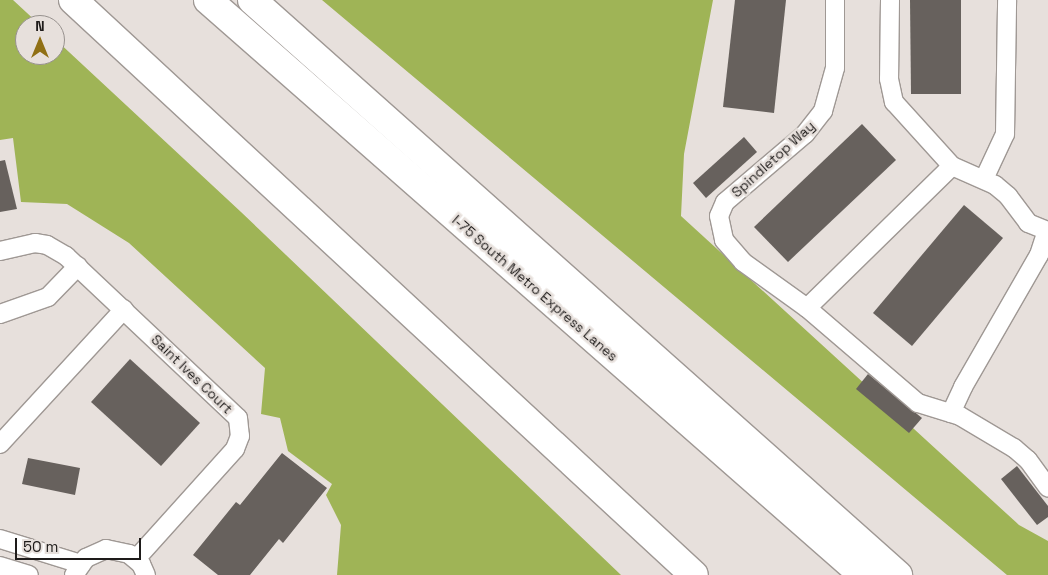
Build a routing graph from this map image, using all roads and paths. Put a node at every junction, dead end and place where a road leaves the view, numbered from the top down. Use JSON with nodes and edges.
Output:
{"nodes":[{"id":1,"x":73,"y":0,"type":"edge"},
{"id":2,"x":208,"y":0,"type":"edge"},
{"id":3,"x":252,"y":0,"type":"edge"},
{"id":4,"x":835,"y":0,"type":"edge"},
{"id":5,"x":890,"y":0,"type":"edge"},
{"id":6,"x":1007,"y":0,"type":"edge"},
{"id":7,"x":952,"y":166,"type":"junction"},
{"id":8,"x":984,"y":179,"type":"junction"},
{"id":9,"x":1047,"y":231,"type":"edge"},
{"id":10,"x":0,"y":251,"type":"edge"},
{"id":11,"x":78,"y":266,"type":"junction"},
{"id":12,"x":807,"y":308,"type":"junction"},
{"id":13,"x":124,"y":309,"type":"junction"},
{"id":14,"x":0,"y":314,"type":"edge"},
{"id":15,"x":951,"y":413,"type":"junction"},
{"id":16,"x":0,"y":444,"type":"edge"},
{"id":17,"x":1048,"y":488,"type":"edge"},
{"id":18,"x":0,"y":539,"type":"edge"},
{"id":19,"x":136,"y":559,"type":"junction"},
{"id":20,"x":0,"y":566,"type":"edge"},
{"id":21,"x":77,"y":569,"type":"edge"},
{"id":22,"x":29,"y":575,"type":"edge"},
{"id":23,"x":146,"y":575,"type":"edge"},
{"id":24,"x":694,"y":575,"type":"edge"},
{"id":25,"x":863,"y":575,"type":"edge"},
{"id":26,"x":898,"y":575,"type":"edge"}],
"edges":[{"from":1,"to":24,"type":"highway"},
{"from":2,"to":25,"type":"highway","name":"I-75 South Metro Express Lanes"},
{"from":3,"to":26,"type":"highway"},
{"from":4,"to":12,"type":"street","name":"Spindletop Way"},
{"from":5,"to":7,"type":"street"},
{"from":6,"to":8,"type":"street"},
{"from":7,"to":8,"type":"street"},
{"from":7,"to":12,"type":"street"},
{"from":8,"to":9,"type":"street"},
{"from":9,"to":15,"type":"street"},
{"from":10,"to":11,"type":"street","name":"Saint Ives Court"},
{"from":11,"to":13,"type":"street","name":"Saint Ives Court"},
{"from":11,"to":14,"type":"street"},
{"from":12,"to":15,"type":"street","name":"Spindletop Way"},
{"from":13,"to":16,"type":"street"},
{"from":13,"to":19,"type":"street","name":"Saint Ives Court"},
{"from":15,"to":17,"type":"street","name":"Spindletop Way"},
{"from":18,"to":21,"type":"street"},
{"from":19,"to":21,"type":"street"},
{"from":19,"to":23,"type":"street"},
{"from":20,"to":22,"type":"street"}]}
